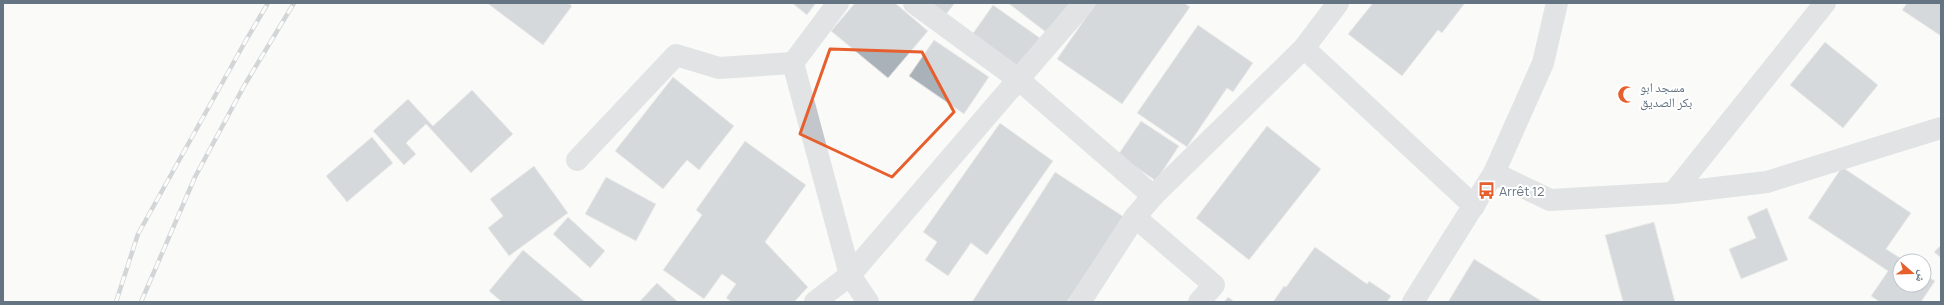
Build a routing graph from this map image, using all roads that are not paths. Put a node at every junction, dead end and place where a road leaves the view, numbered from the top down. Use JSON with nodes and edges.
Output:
{"nodes":[{"id":1,"x":838,"y":3,"type":"edge"},
{"id":2,"x":914,"y":3,"type":"edge"},
{"id":3,"x":1084,"y":3,"type":"edge"},
{"id":4,"x":1338,"y":3,"type":"edge"},
{"id":5,"x":1557,"y":3,"type":"edge"},
{"id":6,"x":1825,"y":3,"type":"edge"},
{"id":7,"x":1304,"y":48,"type":"junction"},
{"id":8,"x":793,"y":63,"type":"junction"},
{"id":9,"x":1018,"y":79,"type":"junction"},
{"id":10,"x":1941,"y":128,"type":"edge"},
{"id":11,"x":576,"y":160,"type":"dead end"},
{"id":12,"x":1494,"y":173,"type":"junction"},
{"id":13,"x":1673,"y":193,"type":"junction"},
{"id":14,"x":1153,"y":196,"type":"junction"},
{"id":15,"x":1474,"y":206,"type":"junction"},
{"id":16,"x":1135,"y":218,"type":"junction"},
{"id":17,"x":850,"y":275,"type":"junction"},
{"id":18,"x":1085,"y":300,"type":"edge"},
{"id":19,"x":815,"y":302,"type":"edge"},
{"id":20,"x":868,"y":302,"type":"edge"},
{"id":21,"x":1199,"y":302,"type":"edge"},
{"id":22,"x":1413,"y":302,"type":"edge"}],
"edges":[{"from":1,"to":8,"type":"street"},
{"from":2,"to":9,"type":"street"},
{"from":3,"to":9,"type":"street"},
{"from":4,"to":7,"type":"street"},
{"from":5,"to":12,"type":"street"},
{"from":6,"to":13,"type":"street"},
{"from":7,"to":14,"type":"street"},
{"from":7,"to":15,"type":"street"},
{"from":8,"to":11,"type":"street"},
{"from":8,"to":17,"type":"street"},
{"from":9,"to":14,"type":"street"},
{"from":9,"to":17,"type":"street"},
{"from":10,"to":13,"type":"street"},
{"from":12,"to":13,"type":"street"},
{"from":12,"to":15,"type":"street"},
{"from":14,"to":16,"type":"street"},
{"from":15,"to":22,"type":"street"},
{"from":16,"to":18,"type":"street"},
{"from":16,"to":21,"type":"street"},
{"from":17,"to":19,"type":"street"},
{"from":17,"to":20,"type":"street"}]}
